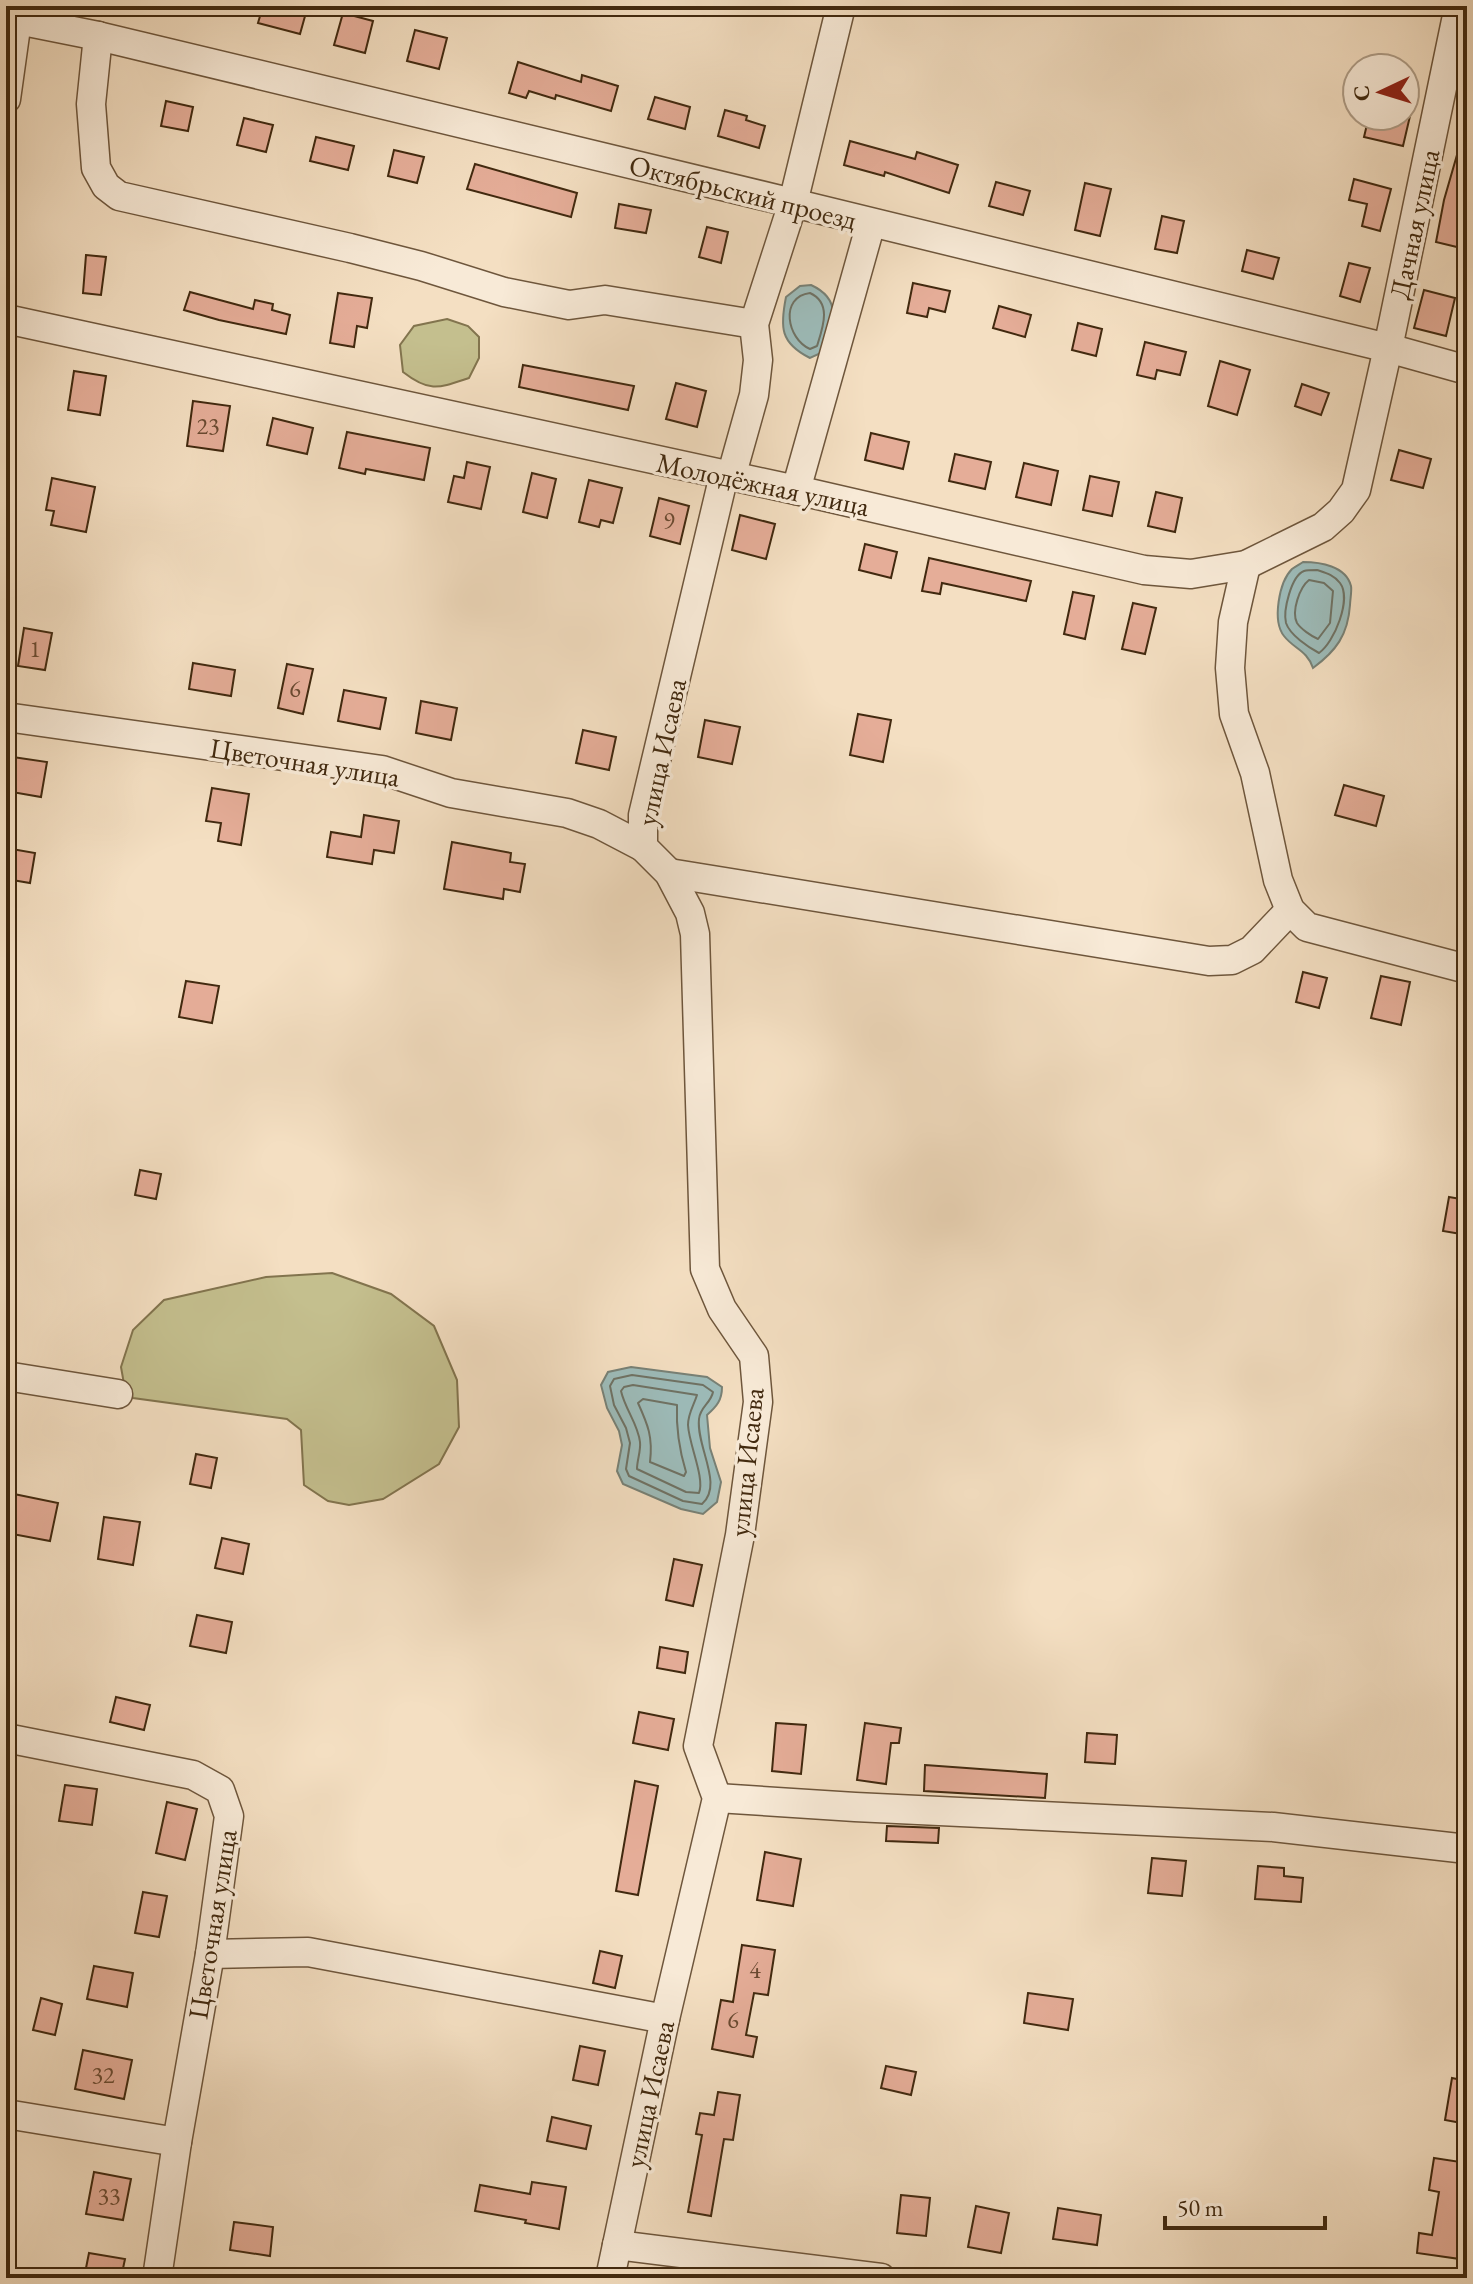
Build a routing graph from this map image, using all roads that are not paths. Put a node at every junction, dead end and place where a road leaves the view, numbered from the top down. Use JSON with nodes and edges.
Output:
{"nodes":[{"id":1,"x":841,"y":6,"type":"edge"},
{"id":2,"x":1459,"y":6,"type":"edge"},
{"id":3,"x":18,"y":13,"type":"edge"},
{"id":4,"x":98,"y":36,"type":"junction"},
{"id":5,"x":6,"y":99,"type":"edge"},
{"id":6,"x":793,"y":203,"type":"junction"},
{"id":7,"x":871,"y":223,"type":"junction"},
{"id":8,"x":6,"y":319,"type":"edge"},
{"id":9,"x":754,"y":324,"type":"junction"},
{"id":10,"x":1388,"y":348,"type":"junction"},
{"id":11,"x":1467,"y":370,"type":"edge"},
{"id":12,"x":728,"y":476,"type":"junction"},
{"id":13,"x":796,"y":490,"type":"junction"},
{"id":14,"x":1246,"y":565,"type":"junction"},
{"id":15,"x":6,"y":717,"type":"edge"},
{"id":16,"x":643,"y":847,"type":"junction"},
{"id":17,"x":669,"y":873,"type":"junction"},
{"id":18,"x":1290,"y":910,"type":"junction"},
{"id":19,"x":1467,"y":969,"type":"edge"},
{"id":20,"x":6,"y":1376,"type":"edge"},
{"id":21,"x":118,"y":1394,"type":"dead end"},
{"id":22,"x":6,"y":1738,"type":"edge"},
{"id":23,"x":717,"y":1798,"type":"junction"},
{"id":24,"x":1467,"y":1849,"type":"edge"},
{"id":25,"x":210,"y":1954,"type":"junction"},
{"id":26,"x":665,"y":2019,"type":"junction"},
{"id":27,"x":6,"y":2114,"type":"edge"},
{"id":28,"x":177,"y":2142,"type":"junction"},
{"id":29,"x":617,"y":2245,"type":"junction"},
{"id":30,"x":157,"y":2278,"type":"edge"},
{"id":31,"x":610,"y":2278,"type":"edge"},
{"id":32,"x":881,"y":2278,"type":"edge"}],
"edges":[{"from":1,"to":6,"type":"street"},
{"from":2,"to":10,"type":"street","name":"Дачная улица"},
{"from":3,"to":4,"type":"street","name":"Октябрьский проезд"},
{"from":3,"to":5,"type":"street"},
{"from":4,"to":6,"type":"street","name":"Октябрьский проезд"},
{"from":4,"to":9,"type":"street"},
{"from":6,"to":7,"type":"street","name":"Октябрьский проезд"},
{"from":6,"to":9,"type":"street"},
{"from":7,"to":10,"type":"street","name":"Октябрьский проезд"},
{"from":7,"to":13,"type":"street"},
{"from":8,"to":12,"type":"street","name":"Молодёжная улица"},
{"from":9,"to":12,"type":"street","name":"улица Исаева"},
{"from":10,"to":11,"type":"street","name":"Октябрьский проезд"},
{"from":10,"to":14,"type":"street","name":"Молодёжная улица"},
{"from":12,"to":13,"type":"street","name":"Молодёжная улица"},
{"from":12,"to":16,"type":"street","name":"улица Исаева"},
{"from":13,"to":14,"type":"street","name":"Молодёжная улица"},
{"from":14,"to":18,"type":"street"},
{"from":15,"to":16,"type":"street","name":"Цветочная улица"},
{"from":16,"to":17,"type":"street","name":"улица Исаева"},
{"from":17,"to":18,"type":"street"},
{"from":17,"to":23,"type":"street","name":"улица Исаева"},
{"from":18,"to":19,"type":"street"},
{"from":20,"to":21,"type":"street"},
{"from":22,"to":25,"type":"street","name":"Цветочная улица"},
{"from":23,"to":24,"type":"street"},
{"from":23,"to":26,"type":"street","name":"улица Исаева"},
{"from":25,"to":26,"type":"street"},
{"from":25,"to":28,"type":"street","name":"Цветочная улица"},
{"from":26,"to":29,"type":"street","name":"улица Исаева"},
{"from":27,"to":28,"type":"street"},
{"from":28,"to":30,"type":"street","name":"Цветочная улица"},
{"from":29,"to":31,"type":"street","name":"улица Исаева"},
{"from":29,"to":32,"type":"street"}]}
